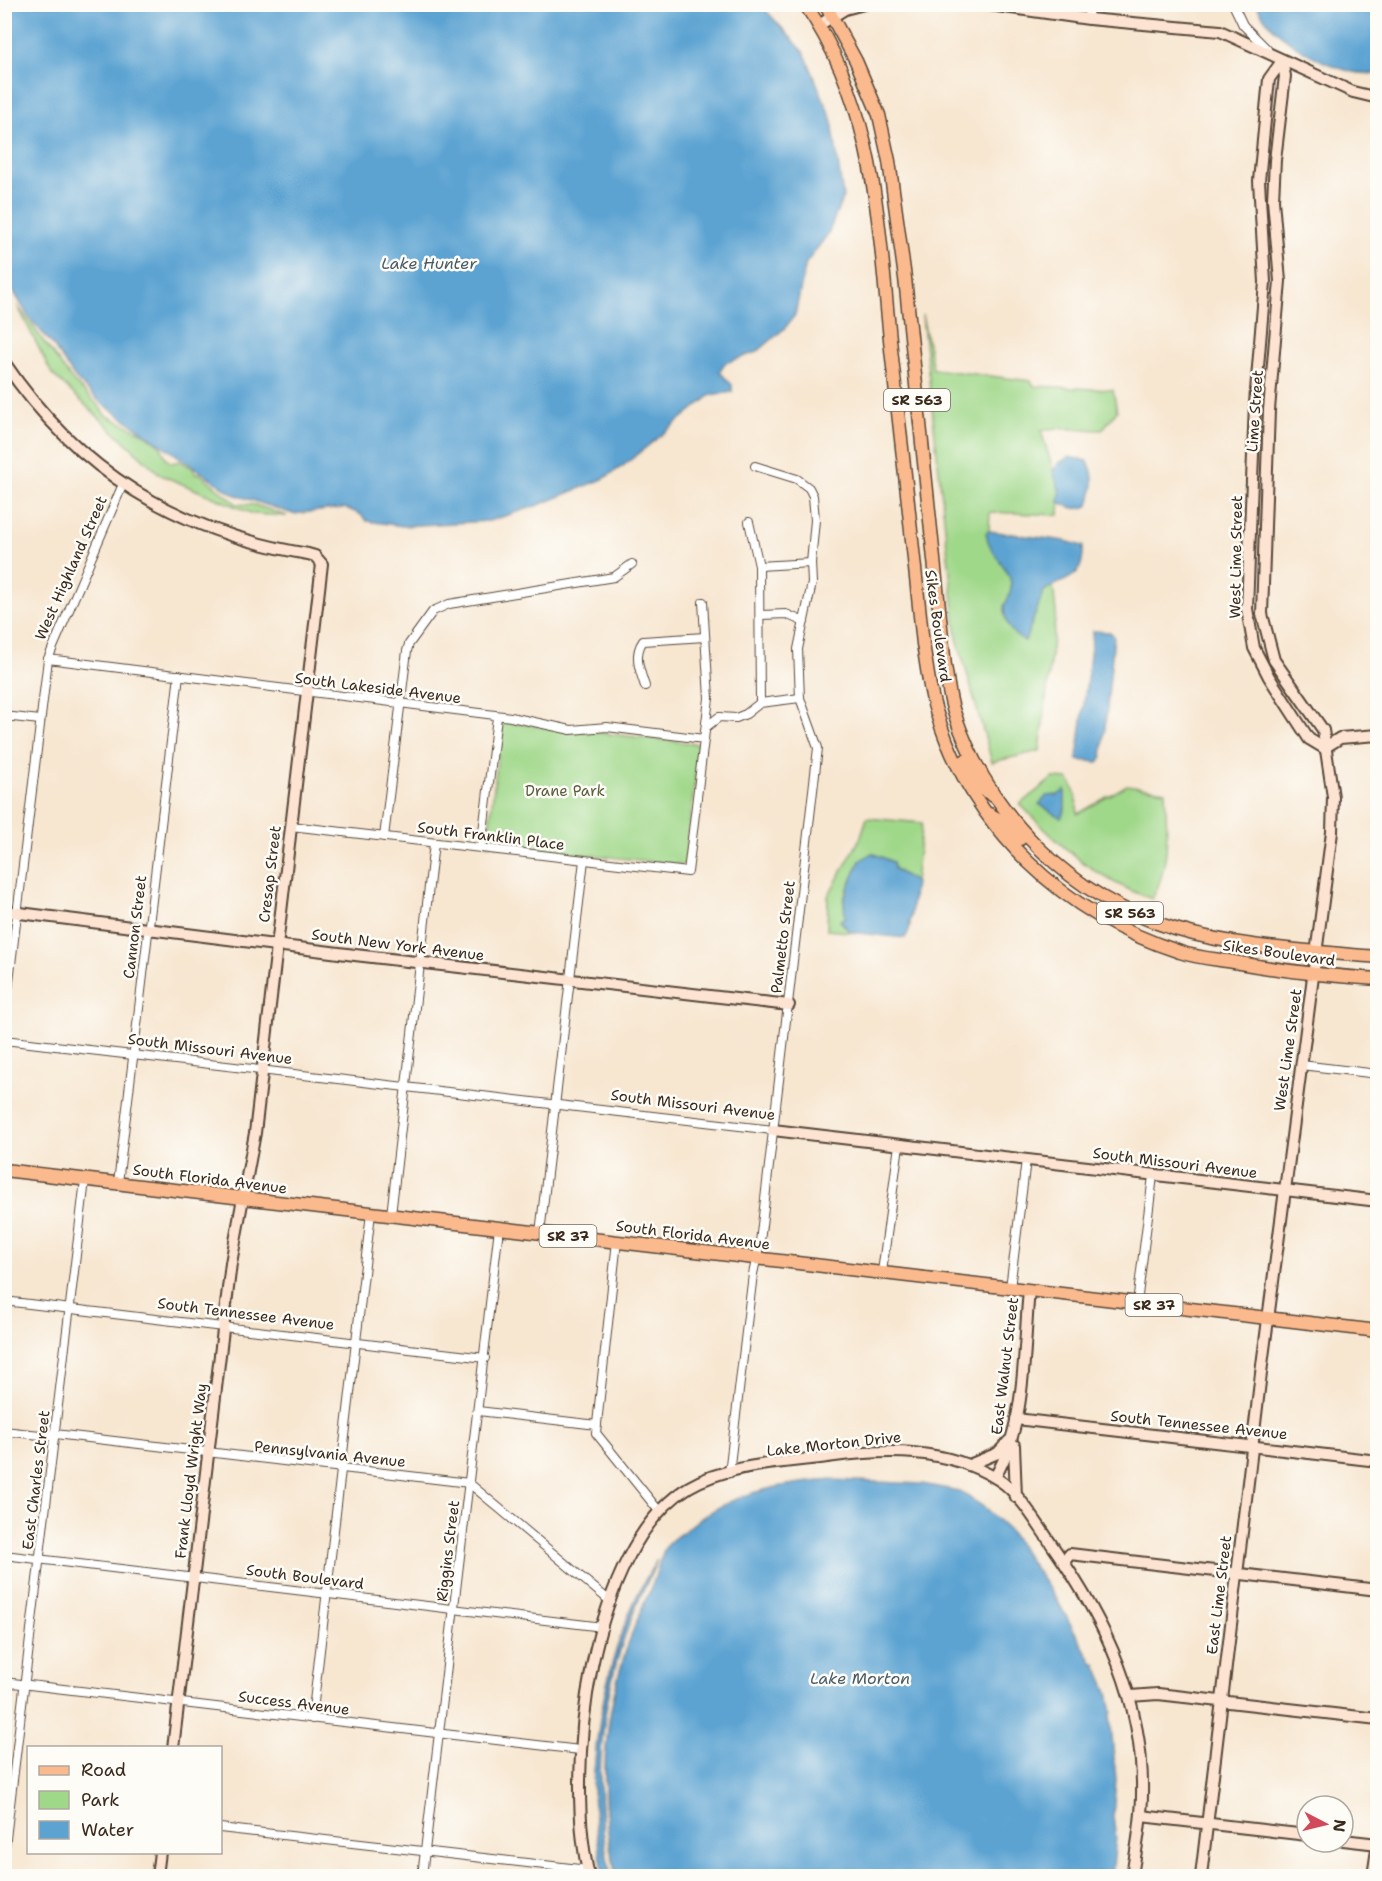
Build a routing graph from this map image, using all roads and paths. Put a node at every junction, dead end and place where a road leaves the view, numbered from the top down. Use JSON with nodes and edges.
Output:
{"nodes":[{"id":1,"x":805,"y":4,"type":"edge"},
{"id":2,"x":825,"y":4,"type":"edge"},
{"id":3,"x":864,"y":4,"type":"edge"},
{"id":4,"x":982,"y":4,"type":"edge"},
{"id":5,"x":1087,"y":4,"type":"edge"},
{"id":6,"x":1233,"y":4,"type":"edge"},
{"id":7,"x":832,"y":17,"type":"junction"},
{"id":8,"x":1089,"y":19,"type":"junction"},
{"id":9,"x":819,"y":25,"type":"junction"},
{"id":10,"x":1282,"y":61,"type":"junction"},
{"id":11,"x":1377,"y":98,"type":"edge"},
{"id":12,"x":6,"y":367,"type":"edge"},
{"id":13,"x":755,"y":466,"type":"dead end"},
{"id":14,"x":123,"y":484,"type":"junction"},
{"id":15,"x":749,"y":522,"type":"dead end"},
{"id":16,"x":811,"y":562,"type":"junction"},
{"id":17,"x":632,"y":564,"type":"dead end"},
{"id":18,"x":759,"y":566,"type":"junction"},
{"id":19,"x":703,"y":602,"type":"dead end"},
{"id":20,"x":761,"y":615,"type":"junction"},
{"id":21,"x":804,"y":622,"type":"junction"},
{"id":22,"x":705,"y":637,"type":"junction"},
{"id":23,"x":48,"y":659,"type":"junction"},
{"id":24,"x":179,"y":675,"type":"junction"},
{"id":25,"x":645,"y":686,"type":"dead end"},
{"id":26,"x":308,"y":692,"type":"junction"},
{"id":27,"x":800,"y":698,"type":"junction"},
{"id":28,"x":760,"y":703,"type":"junction"},
{"id":29,"x":399,"y":704,"type":"junction"},
{"id":30,"x":4,"y":716,"type":"edge"},
{"id":31,"x":497,"y":717,"type":"junction"},
{"id":32,"x":40,"y":720,"type":"junction"},
{"id":33,"x":706,"y":727,"type":"junction"},
{"id":34,"x":1377,"y":735,"type":"edge"},
{"id":35,"x":704,"y":739,"type":"junction"},
{"id":36,"x":948,"y":741,"type":"junction"},
{"id":37,"x":1324,"y":748,"type":"junction"},
{"id":38,"x":1000,"y":800,"type":"junction"},
{"id":39,"x":985,"y":813,"type":"junction"},
{"id":40,"x":291,"y":826,"type":"junction"},
{"id":41,"x":384,"y":837,"type":"junction"},
{"id":42,"x":434,"y":843,"type":"junction"},
{"id":43,"x":481,"y":848,"type":"junction"},
{"id":44,"x":584,"y":860,"type":"junction"},
{"id":45,"x":1067,"y":875,"type":"junction"},
{"id":46,"x":4,"y":911,"type":"edge"},
{"id":47,"x":17,"y":914,"type":"junction"},
{"id":48,"x":148,"y":930,"type":"junction"},
{"id":49,"x":278,"y":946,"type":"junction"},
{"id":50,"x":1317,"y":952,"type":"junction"},
{"id":51,"x":1377,"y":957,"type":"edge"},
{"id":52,"x":420,"y":962,"type":"junction"},
{"id":53,"x":1314,"y":975,"type":"junction"},
{"id":54,"x":1377,"y":979,"type":"edge"},
{"id":55,"x":570,"y":980,"type":"junction"},
{"id":56,"x":789,"y":1005,"type":"junction"},
{"id":57,"x":4,"y":1022,"type":"edge"},
{"id":58,"x":4,"y":1040,"type":"edge"},
{"id":59,"x":133,"y":1055,"type":"junction"},
{"id":60,"x":1301,"y":1065,"type":"junction"},
{"id":61,"x":262,"y":1071,"type":"junction"},
{"id":62,"x":1377,"y":1074,"type":"edge"},
{"id":63,"x":405,"y":1087,"type":"junction"},
{"id":64,"x":557,"y":1104,"type":"junction"},
{"id":65,"x":773,"y":1130,"type":"junction"},
{"id":66,"x":899,"y":1145,"type":"junction"},
{"id":67,"x":1026,"y":1160,"type":"junction"},
{"id":68,"x":4,"y":1170,"type":"edge"},
{"id":69,"x":1153,"y":1176,"type":"junction"},
{"id":70,"x":86,"y":1180,"type":"junction"},
{"id":71,"x":118,"y":1183,"type":"junction"},
{"id":72,"x":1285,"y":1191,"type":"junction"},
{"id":73,"x":243,"y":1198,"type":"junction"},
{"id":74,"x":1377,"y":1201,"type":"edge"},
{"id":75,"x":371,"y":1213,"type":"junction"},
{"id":76,"x":390,"y":1215,"type":"junction"},
{"id":77,"x":499,"y":1228,"type":"junction"},
{"id":78,"x":540,"y":1233,"type":"junction"},
{"id":79,"x":617,"y":1241,"type":"junction"},
{"id":80,"x":755,"y":1257,"type":"junction"},
{"id":81,"x":882,"y":1272,"type":"junction"},
{"id":82,"x":1011,"y":1288,"type":"junction"},
{"id":83,"x":1029,"y":1290,"type":"junction"},
{"id":84,"x":4,"y":1301,"type":"edge"},
{"id":85,"x":1137,"y":1303,"type":"junction"},
{"id":86,"x":70,"y":1308,"type":"junction"},
{"id":87,"x":1268,"y":1318,"type":"junction"},
{"id":88,"x":224,"y":1327,"type":"junction"},
{"id":89,"x":1377,"y":1331,"type":"edge"},
{"id":90,"x":356,"y":1342,"type":"junction"},
{"id":91,"x":485,"y":1358,"type":"junction"},
{"id":92,"x":478,"y":1411,"type":"junction"},
{"id":93,"x":1016,"y":1419,"type":"junction"},
{"id":94,"x":597,"y":1425,"type":"junction"},
{"id":95,"x":4,"y":1431,"type":"edge"},
{"id":96,"x":1014,"y":1433,"type":"junction"},
{"id":97,"x":55,"y":1434,"type":"junction"},
{"id":98,"x":1252,"y":1446,"type":"junction"},
{"id":99,"x":208,"y":1454,"type":"junction"},
{"id":100,"x":1377,"y":1461,"type":"edge"},
{"id":101,"x":969,"y":1465,"type":"junction"},
{"id":102,"x":342,"y":1468,"type":"junction"},
{"id":103,"x":729,"y":1473,"type":"junction"},
{"id":104,"x":995,"y":1477,"type":"junction"},
{"id":105,"x":469,"y":1483,"type":"junction"},
{"id":106,"x":1016,"y":1497,"type":"junction"},
{"id":107,"x":658,"y":1510,"type":"junction"},
{"id":108,"x":4,"y":1555,"type":"edge"},
{"id":109,"x":40,"y":1559,"type":"junction"},
{"id":110,"x":1064,"y":1562,"type":"junction"},
{"id":111,"x":1238,"y":1574,"type":"junction"},
{"id":112,"x":194,"y":1577,"type":"junction"},
{"id":113,"x":1377,"y":1590,"type":"edge"},
{"id":114,"x":326,"y":1594,"type":"junction"},
{"id":115,"x":611,"y":1602,"type":"junction"},
{"id":116,"x":455,"y":1609,"type":"junction"},
{"id":117,"x":603,"y":1627,"type":"junction"},
{"id":118,"x":4,"y":1682,"type":"edge"},
{"id":119,"x":26,"y":1685,"type":"junction"},
{"id":120,"x":1130,"y":1696,"type":"junction"},
{"id":121,"x":1221,"y":1701,"type":"junction"},
{"id":122,"x":179,"y":1703,"type":"junction"},
{"id":123,"x":312,"y":1719,"type":"junction"},
{"id":124,"x":1377,"y":1719,"type":"edge"},
{"id":125,"x":440,"y":1734,"type":"junction"},
{"id":126,"x":173,"y":1746,"type":"edge"},
{"id":127,"x":580,"y":1750,"type":"junction"},
{"id":128,"x":1141,"y":1816,"type":"junction"},
{"id":129,"x":1208,"y":1824,"type":"junction"},
{"id":130,"x":222,"y":1828,"type":"edge"},
{"id":131,"x":1295,"y":1834,"type":"edge"},
{"id":132,"x":1355,"y":1841,"type":"edge"},
{"id":133,"x":1377,"y":1844,"type":"edge"},
{"id":134,"x":425,"y":1852,"type":"junction"},
{"id":135,"x":160,"y":1854,"type":"edge"},
{"id":136,"x":4,"y":1855,"type":"edge"},
{"id":137,"x":589,"y":1873,"type":"edge"},
{"id":138,"x":157,"y":1876,"type":"edge"},
{"id":139,"x":422,"y":1876,"type":"edge"},
{"id":140,"x":1132,"y":1876,"type":"edge"},
{"id":141,"x":1201,"y":1876,"type":"edge"},
{"id":142,"x":1374,"y":1876,"type":"edge"}],
"edges":[{"from":1,"to":9,"type":"main road","name":"Sikes Boulevard","number":"SR 563"},
{"from":2,"to":7,"type":"main road","name":"Sikes Boulevard","number":"SR 563"},
{"from":3,"to":7,"type":"street"},
{"from":4,"to":8,"type":"street"},
{"from":5,"to":8,"type":"street"},
{"from":6,"to":10,"type":"street"},
{"from":7,"to":9,"type":"street"},
{"from":7,"to":38,"type":"main road","name":"Sikes Boulevard","number":"SR 563"},
{"from":8,"to":10,"type":"street"},
{"from":9,"to":36,"type":"main road","name":"Sikes Boulevard","number":"SR 563"},
{"from":10,"to":11,"type":"street"},
{"from":10,"to":37,"type":"street","name":"West Lime Street"},
{"from":12,"to":14,"type":"street"},
{"from":13,"to":16,"type":"street"},
{"from":14,"to":23,"type":"street","name":"West Highland Street"},
{"from":14,"to":26,"type":"street","name":"Cresap Street"},
{"from":15,"to":18,"type":"street"},
{"from":16,"to":18,"type":"street"},
{"from":16,"to":21,"type":"street"},
{"from":17,"to":29,"type":"street"},
{"from":18,"to":20,"type":"street"},
{"from":19,"to":22,"type":"street"},
{"from":20,"to":21,"type":"street"},
{"from":20,"to":28,"type":"street"},
{"from":21,"to":27,"type":"street"},
{"from":22,"to":25,"type":"street"},
{"from":22,"to":33,"type":"street"},
{"from":23,"to":24,"type":"street","name":"South Lakeside Avenue"},
{"from":23,"to":32,"type":"street","name":"West Highland Street"},
{"from":24,"to":26,"type":"street","name":"South Lakeside Avenue"},
{"from":24,"to":48,"type":"street","name":"Cannon Street"},
{"from":26,"to":29,"type":"street","name":"South Lakeside Avenue"},
{"from":26,"to":40,"type":"street","name":"Cresap Street"},
{"from":27,"to":28,"type":"street"},
{"from":27,"to":56,"type":"street","name":"Palmetto Street"},
{"from":28,"to":33,"type":"street"},
{"from":29,"to":31,"type":"street","name":"South Lakeside Avenue"},
{"from":29,"to":41,"type":"street"},
{"from":30,"to":32,"type":"street"},
{"from":31,"to":35,"type":"street","name":"South Lakeside Avenue"},
{"from":31,"to":43,"type":"street"},
{"from":32,"to":47,"type":"street","name":"West Highland Street"},
{"from":33,"to":35,"type":"street"},
{"from":34,"to":37,"type":"street"},
{"from":35,"to":44,"type":"street","name":"South Franklin Place"},
{"from":36,"to":38,"type":"main road"},
{"from":36,"to":39,"type":"main road","name":"Sikes Boulevard","number":"SR 563"},
{"from":37,"to":50,"type":"street","name":"West Lime Street"},
{"from":38,"to":45,"type":"main road","name":"Sikes Boulevard","number":"SR 563"},
{"from":39,"to":45,"type":"main road"},
{"from":39,"to":53,"type":"main road","name":"Sikes Boulevard","number":"SR 563"},
{"from":40,"to":41,"type":"street","name":"South Franklin Place"},
{"from":40,"to":49,"type":"street","name":"Cresap Street"},
{"from":41,"to":42,"type":"street","name":"South Franklin Place"},
{"from":42,"to":43,"type":"street","name":"South Franklin Place"},
{"from":42,"to":52,"type":"street"},
{"from":43,"to":44,"type":"street","name":"South Franklin Place"},
{"from":44,"to":55,"type":"street"},
{"from":45,"to":50,"type":"main road","name":"Sikes Boulevard","number":"SR 563"},
{"from":46,"to":47,"type":"street","name":"South New York Avenue"},
{"from":47,"to":48,"type":"street","name":"South New York Avenue"},
{"from":47,"to":57,"type":"street","name":"West Highland Street"},
{"from":48,"to":49,"type":"street","name":"South New York Avenue"},
{"from":48,"to":59,"type":"street","name":"Cannon Street"},
{"from":49,"to":52,"type":"street","name":"South New York Avenue"},
{"from":49,"to":61,"type":"street","name":"Cresap Street"},
{"from":50,"to":51,"type":"main road","name":"Sikes Boulevard","number":"SR 563"},
{"from":50,"to":53,"type":"street","name":"West Lime Street"},
{"from":52,"to":55,"type":"street","name":"South New York Avenue"},
{"from":52,"to":63,"type":"street"},
{"from":53,"to":54,"type":"main road","name":"Sikes Boulevard","number":"SR 563"},
{"from":53,"to":60,"type":"street","name":"West Lime Street"},
{"from":55,"to":56,"type":"street","name":"South New York Avenue"},
{"from":55,"to":64,"type":"street"},
{"from":56,"to":65,"type":"street","name":"Palmetto Street"},
{"from":58,"to":59,"type":"street","name":"South Missouri Avenue"},
{"from":59,"to":61,"type":"street","name":"South Missouri Avenue"},
{"from":59,"to":71,"type":"street","name":"Cannon Street"},
{"from":60,"to":62,"type":"street"},
{"from":60,"to":72,"type":"street","name":"West Lime Street"},
{"from":61,"to":63,"type":"street","name":"South Missouri Avenue"},
{"from":61,"to":73,"type":"street","name":"Cresap Street"},
{"from":63,"to":64,"type":"street","name":"South Missouri Avenue"},
{"from":63,"to":76,"type":"street"},
{"from":64,"to":65,"type":"street","name":"South Missouri Avenue"},
{"from":64,"to":78,"type":"street"},
{"from":65,"to":66,"type":"street","name":"South Missouri Avenue"},
{"from":65,"to":80,"type":"street","name":"Palmetto Street"},
{"from":66,"to":67,"type":"street","name":"South Missouri Avenue"},
{"from":66,"to":81,"type":"street"},
{"from":67,"to":69,"type":"street","name":"South Missouri Avenue"},
{"from":67,"to":82,"type":"street"},
{"from":68,"to":70,"type":"main road","name":"South Florida Avenue","number":"SR 37"},
{"from":69,"to":72,"type":"street","name":"South Missouri Avenue"},
{"from":69,"to":85,"type":"street"},
{"from":70,"to":71,"type":"main road","name":"South Florida Avenue","number":"SR 37"},
{"from":70,"to":86,"type":"street","name":"East Charles Street"},
{"from":71,"to":73,"type":"main road","name":"South Florida Avenue","number":"SR 37"},
{"from":72,"to":74,"type":"street","name":"South Missouri Avenue"},
{"from":72,"to":87,"type":"street","name":"West Lime Street"},
{"from":73,"to":75,"type":"main road","name":"South Florida Avenue","number":"SR 37"},
{"from":73,"to":88,"type":"street","name":"Frank Lloyd Wright Way"},
{"from":75,"to":76,"type":"main road","name":"South Florida Avenue","number":"SR 37"},
{"from":75,"to":90,"type":"street"},
{"from":76,"to":77,"type":"main road","name":"South Florida Avenue","number":"SR 37"},
{"from":77,"to":78,"type":"main road","name":"South Florida Avenue","number":"SR 37"},
{"from":77,"to":91,"type":"street","name":"Riggins Street"},
{"from":78,"to":79,"type":"main road","name":"South Florida Avenue","number":"SR 37"},
{"from":79,"to":80,"type":"main road","name":"South Florida Avenue","number":"SR 37"},
{"from":79,"to":94,"type":"street"},
{"from":80,"to":81,"type":"main road","name":"South Florida Avenue","number":"SR 37"},
{"from":80,"to":103,"type":"street","name":"Palmetto Street"},
{"from":81,"to":82,"type":"main road","name":"South Florida Avenue","number":"SR 37"},
{"from":82,"to":83,"type":"main road","name":"South Florida Avenue","number":"SR 37"},
{"from":83,"to":85,"type":"main road","name":"South Florida Avenue","number":"SR 37"},
{"from":83,"to":93,"type":"street","name":"East Walnut Street"},
{"from":84,"to":86,"type":"street","name":"South Tennessee Avenue"},
{"from":85,"to":87,"type":"main road","name":"South Florida Avenue","number":"SR 37"},
{"from":86,"to":88,"type":"street","name":"South Tennessee Avenue"},
{"from":86,"to":97,"type":"street","name":"East Charles Street"},
{"from":87,"to":89,"type":"main road","name":"South Florida Avenue","number":"SR 37"},
{"from":87,"to":98,"type":"street","name":"East Lime Street"},
{"from":88,"to":90,"type":"street","name":"South Tennessee Avenue"},
{"from":88,"to":99,"type":"street","name":"Frank Lloyd Wright Way"},
{"from":90,"to":91,"type":"street","name":"South Tennessee Avenue"},
{"from":90,"to":102,"type":"street"},
{"from":91,"to":92,"type":"street","name":"Riggins Street"},
{"from":92,"to":94,"type":"street"},
{"from":92,"to":105,"type":"street","name":"Riggins Street"},
{"from":93,"to":96,"type":"street","name":"East Walnut Street"},
{"from":93,"to":98,"type":"street","name":"South Tennessee Avenue"},
{"from":94,"to":107,"type":"street"},
{"from":95,"to":97,"type":"street","name":"Pennsylvania Avenue"},
{"from":96,"to":101,"type":"street"},
{"from":96,"to":104,"type":"street","name":"East Walnut Street"},
{"from":96,"to":106,"type":"street"},
{"from":97,"to":99,"type":"street","name":"Pennsylvania Avenue"},
{"from":97,"to":109,"type":"street","name":"East Charles Street"},
{"from":98,"to":100,"type":"street","name":"South Tennessee Avenue"},
{"from":98,"to":111,"type":"street","name":"East Lime Street"},
{"from":99,"to":102,"type":"street","name":"Pennsylvania Avenue"},
{"from":99,"to":112,"type":"street","name":"Frank Lloyd Wright Way"},
{"from":101,"to":103,"type":"street","name":"Lake Morton Drive"},
{"from":101,"to":104,"type":"street","name":"Lake Morton Drive"},
{"from":102,"to":105,"type":"street","name":"Pennsylvania Avenue"},
{"from":102,"to":114,"type":"street"},
{"from":103,"to":107,"type":"street","name":"Lake Morton Drive"},
{"from":104,"to":106,"type":"street","name":"Lake Morton Drive"},
{"from":105,"to":115,"type":"street"},
{"from":105,"to":116,"type":"street","name":"Riggins Street"},
{"from":106,"to":110,"type":"street","name":"Lake Morton Drive"},
{"from":107,"to":115,"type":"street","name":"Lake Morton Drive"},
{"from":108,"to":109,"type":"street","name":"South Boulevard"},
{"from":109,"to":112,"type":"street","name":"South Boulevard"},
{"from":109,"to":119,"type":"street","name":"East Charles Street"},
{"from":110,"to":111,"type":"street"},
{"from":110,"to":120,"type":"street","name":"Lake Morton Drive"},
{"from":111,"to":113,"type":"street"},
{"from":111,"to":121,"type":"street","name":"East Lime Street"},
{"from":112,"to":114,"type":"street","name":"South Boulevard"},
{"from":112,"to":122,"type":"street","name":"Frank Lloyd Wright Way"},
{"from":114,"to":116,"type":"street","name":"South Boulevard"},
{"from":114,"to":123,"type":"street"},
{"from":115,"to":117,"type":"street","name":"Lake Morton Drive"},
{"from":116,"to":117,"type":"street","name":"South Boulevard"},
{"from":116,"to":125,"type":"street","name":"Riggins Street"},
{"from":117,"to":127,"type":"street","name":"Lake Morton Drive"},
{"from":118,"to":119,"type":"street","name":"Success Avenue"},
{"from":119,"to":122,"type":"street","name":"Success Avenue"},
{"from":119,"to":136,"type":"street","name":"East Charles Street"},
{"from":120,"to":121,"type":"street"},
{"from":120,"to":128,"type":"street","name":"Lake Morton Drive"},
{"from":121,"to":124,"type":"street"},
{"from":121,"to":129,"type":"street","name":"East Lime Street"},
{"from":122,"to":123,"type":"street","name":"Success Avenue"},
{"from":122,"to":126,"type":"street","name":"Frank Lloyd Wright Way"},
{"from":123,"to":125,"type":"street","name":"Success Avenue"},
{"from":125,"to":127,"type":"street","name":"Success Avenue"},
{"from":125,"to":134,"type":"street","name":"Riggins Street"},
{"from":127,"to":137,"type":"street","name":"Lake Morton Drive"},
{"from":128,"to":129,"type":"street"},
{"from":128,"to":140,"type":"street","name":"Lake Morton Drive"},
{"from":129,"to":131,"type":"street"},
{"from":129,"to":141,"type":"street","name":"East Lime Street"},
{"from":130,"to":134,"type":"street"},
{"from":132,"to":133,"type":"street"},
{"from":133,"to":142,"type":"street"},
{"from":134,"to":137,"type":"street"},
{"from":134,"to":139,"type":"street","name":"Riggins Street"},
{"from":135,"to":138,"type":"street"}]}
